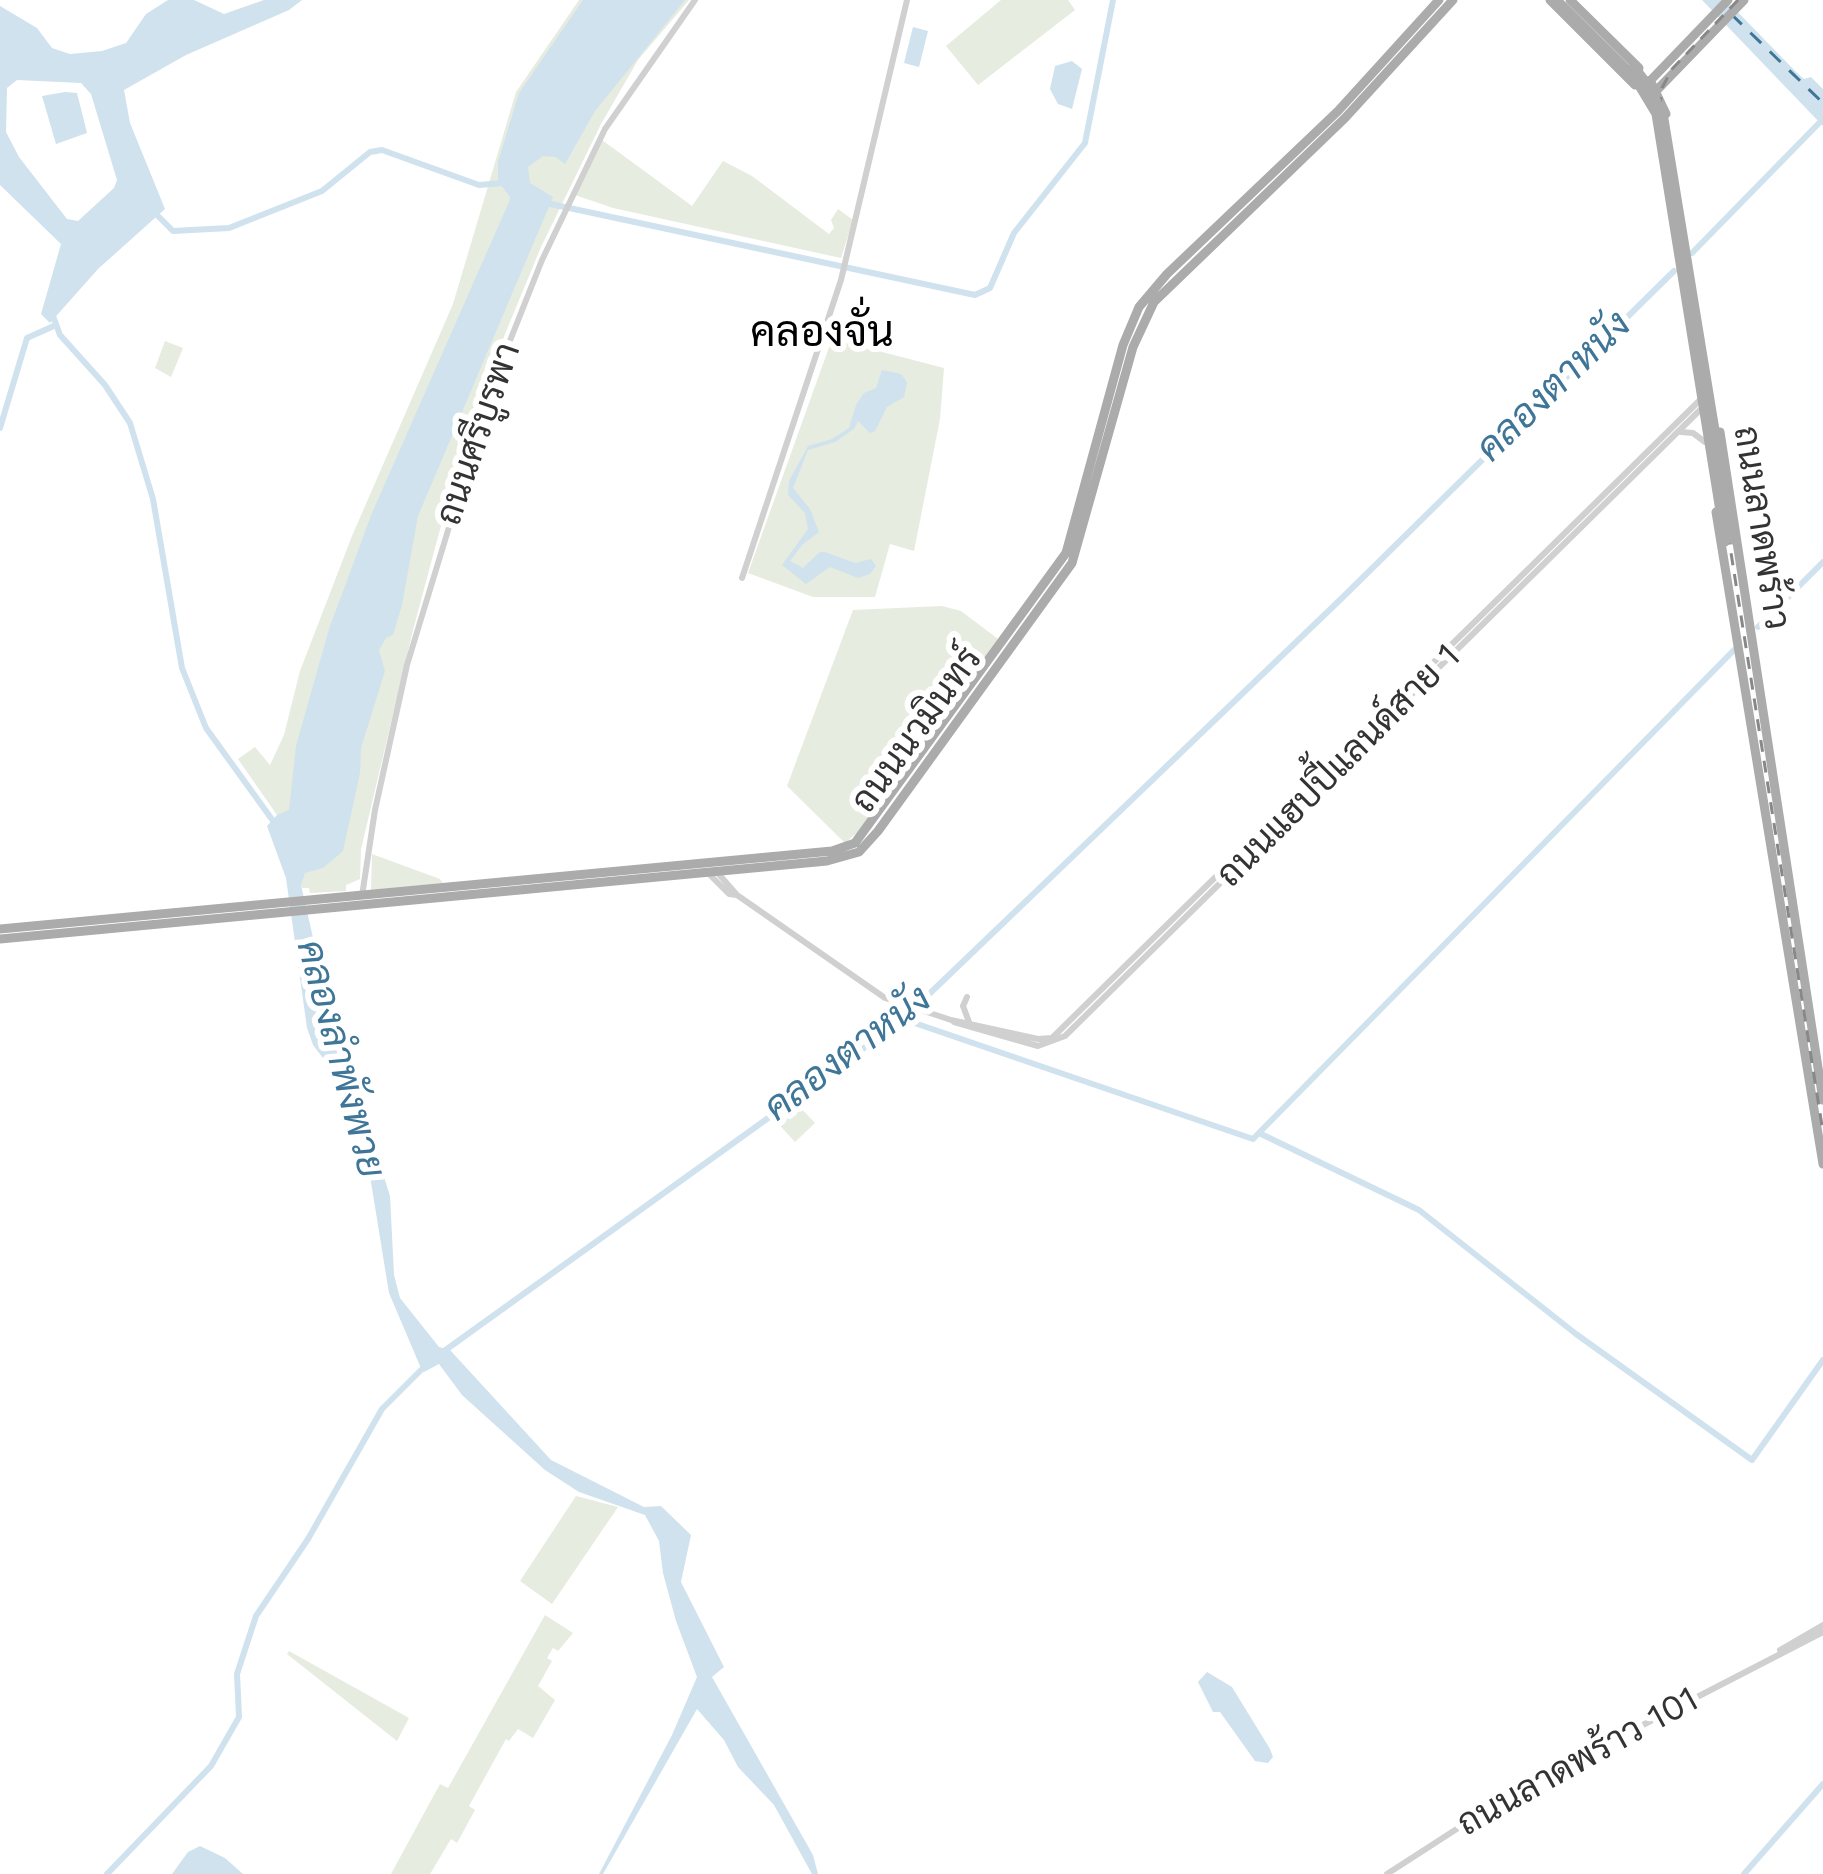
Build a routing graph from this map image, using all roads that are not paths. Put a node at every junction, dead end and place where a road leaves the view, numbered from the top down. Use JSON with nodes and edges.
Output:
{"nodes":[{"id":1,"x":695,"y":0,"type":"edge"},
{"id":2,"x":907,"y":0,"type":"edge"},
{"id":3,"x":1439,"y":0,"type":"edge"},
{"id":4,"x":1453,"y":0,"type":"edge"},
{"id":5,"x":1560,"y":0,"type":"edge"},
{"id":6,"x":1728,"y":0,"type":"edge"},
{"id":7,"x":1744,"y":0,"type":"edge"},
{"id":8,"x":1699,"y":39,"type":"junction"},
{"id":9,"x":1654,"y":85,"type":"junction"},
{"id":10,"x":1643,"y":95,"type":"junction"},
{"id":11,"x":1714,"y":399,"type":"junction"},
{"id":12,"x":1700,"y":406,"type":"junction"},
{"id":13,"x":1677,"y":432,"type":"junction"},
{"id":14,"x":1705,"y":442,"type":"junction"},
{"id":15,"x":1729,"y":541,"type":"junction"},
{"id":16,"x":742,"y":578,"type":"dead end"},
{"id":17,"x":1504,"y":598,"type":"junction"},
{"id":18,"x":1749,"y":629,"type":"junction"},
{"id":19,"x":1742,"y":659,"type":"junction"},
{"id":20,"x":742,"y":868,"type":"junction"},
{"id":21,"x":709,"y":870,"type":"junction"},
{"id":22,"x":735,"y":892,"type":"junction"},
{"id":23,"x":361,"y":900,"type":"junction"},
{"id":24,"x":0,"y":929,"type":"edge"},
{"id":25,"x":27,"y":931,"type":"junction"},
{"id":26,"x":0,"y":939,"type":"edge"},
{"id":27,"x":967,"y":997,"type":"dead end"},
{"id":28,"x":951,"y":1020,"type":"junction"},
{"id":29,"x":969,"y":1022,"type":"junction"},
{"id":30,"x":980,"y":1029,"type":"junction"},
{"id":31,"x":1823,"y":1100,"type":"edge"},
{"id":32,"x":1823,"y":1164,"type":"edge"},
{"id":33,"x":1823,"y":1628,"type":"edge"},
{"id":34,"x":1387,"y":1874,"type":"edge"}],
"edges":[{"from":1,"to":23,"type":"street","name":"ถนนศรีบูรพา"},
{"from":2,"to":16,"type":"street"},
{"from":3,"to":21,"type":"main road","name":"ถนนนวมินทร์"},
{"from":4,"to":20,"type":"main road","name":"ถนนนวมินทร์"},
{"from":5,"to":9,"type":"main road","name":"ถนนลาดพร้าว"},
{"from":5,"to":10,"type":"main road"},
{"from":5,"to":15,"type":"main road","bridge":true},
{"from":6,"to":8,"type":"main road"},
{"from":7,"to":8,"type":"main road"},
{"from":8,"to":9,"type":"main road"},
{"from":9,"to":10,"type":"main road"},
{"from":9,"to":11,"type":"main road","name":"ถนนลาดพร้าว"},
{"from":10,"to":12,"type":"main road","name":"ถนนลาดพร้าว"},
{"from":11,"to":12,"type":"main road"},
{"from":11,"to":18,"type":"main road","name":"ถนนลาดพร้าว"},
{"from":12,"to":13,"type":"street","name":"ถนนแฮปปี้แลนด์สาย 1"},
{"from":12,"to":14,"type":"main road","name":"ถนนลาดพร้าว"},
{"from":12,"to":17,"type":"street","name":"ถนนแฮปปี้แลนด์สาย 1"},
{"from":13,"to":14,"type":"street"},
{"from":13,"to":17,"type":"street","name":"ถนนแฮปปี้แลนด์สาย 1"},
{"from":14,"to":19,"type":"main road","name":"ถนนลาดพร้าว"},
{"from":15,"to":18,"type":"main road"},
{"from":15,"to":19,"type":"main road"},
{"from":17,"to":30,"type":"street","name":"ถนนแฮปปี้แลนด์สาย 1"},
{"from":18,"to":31,"type":"main road","name":"ถนนลาดพร้าว"},
{"from":19,"to":32,"type":"main road","name":"ถนนลาดพร้าว"},
{"from":20,"to":21,"type":"main road","name":"ถนนนวมินทร์"},
{"from":20,"to":22,"type":"street"},
{"from":21,"to":22,"type":"street","name":"ถนนแฮปปี้แลนด์สาย 1"},
{"from":21,"to":23,"type":"main road","name":"ถนนนวมินทร์"},
{"from":22,"to":28,"type":"street","name":"ถนนแฮปปี้แลนด์สาย 1"},
{"from":23,"to":25,"type":"main road","name":"ถนนนวมินทร์"},
{"from":24,"to":25,"type":"main road","name":"ถนนนวมินทร์"},
{"from":25,"to":26,"type":"main road","name":"ถนนนวมินทร์"},
{"from":27,"to":29,"type":"street"},
{"from":28,"to":29,"type":"street","name":"ถนนแฮปปี้แลนด์สาย 1"},
{"from":28,"to":30,"type":"street","name":"ถนนแฮปปี้แลนด์สาย 1"},
{"from":29,"to":30,"type":"street","name":"ถนนแฮปปี้แลนด์สาย 1"},
{"from":33,"to":34,"type":"street","name":"ถนนลาดพร้าว 101"}]}
